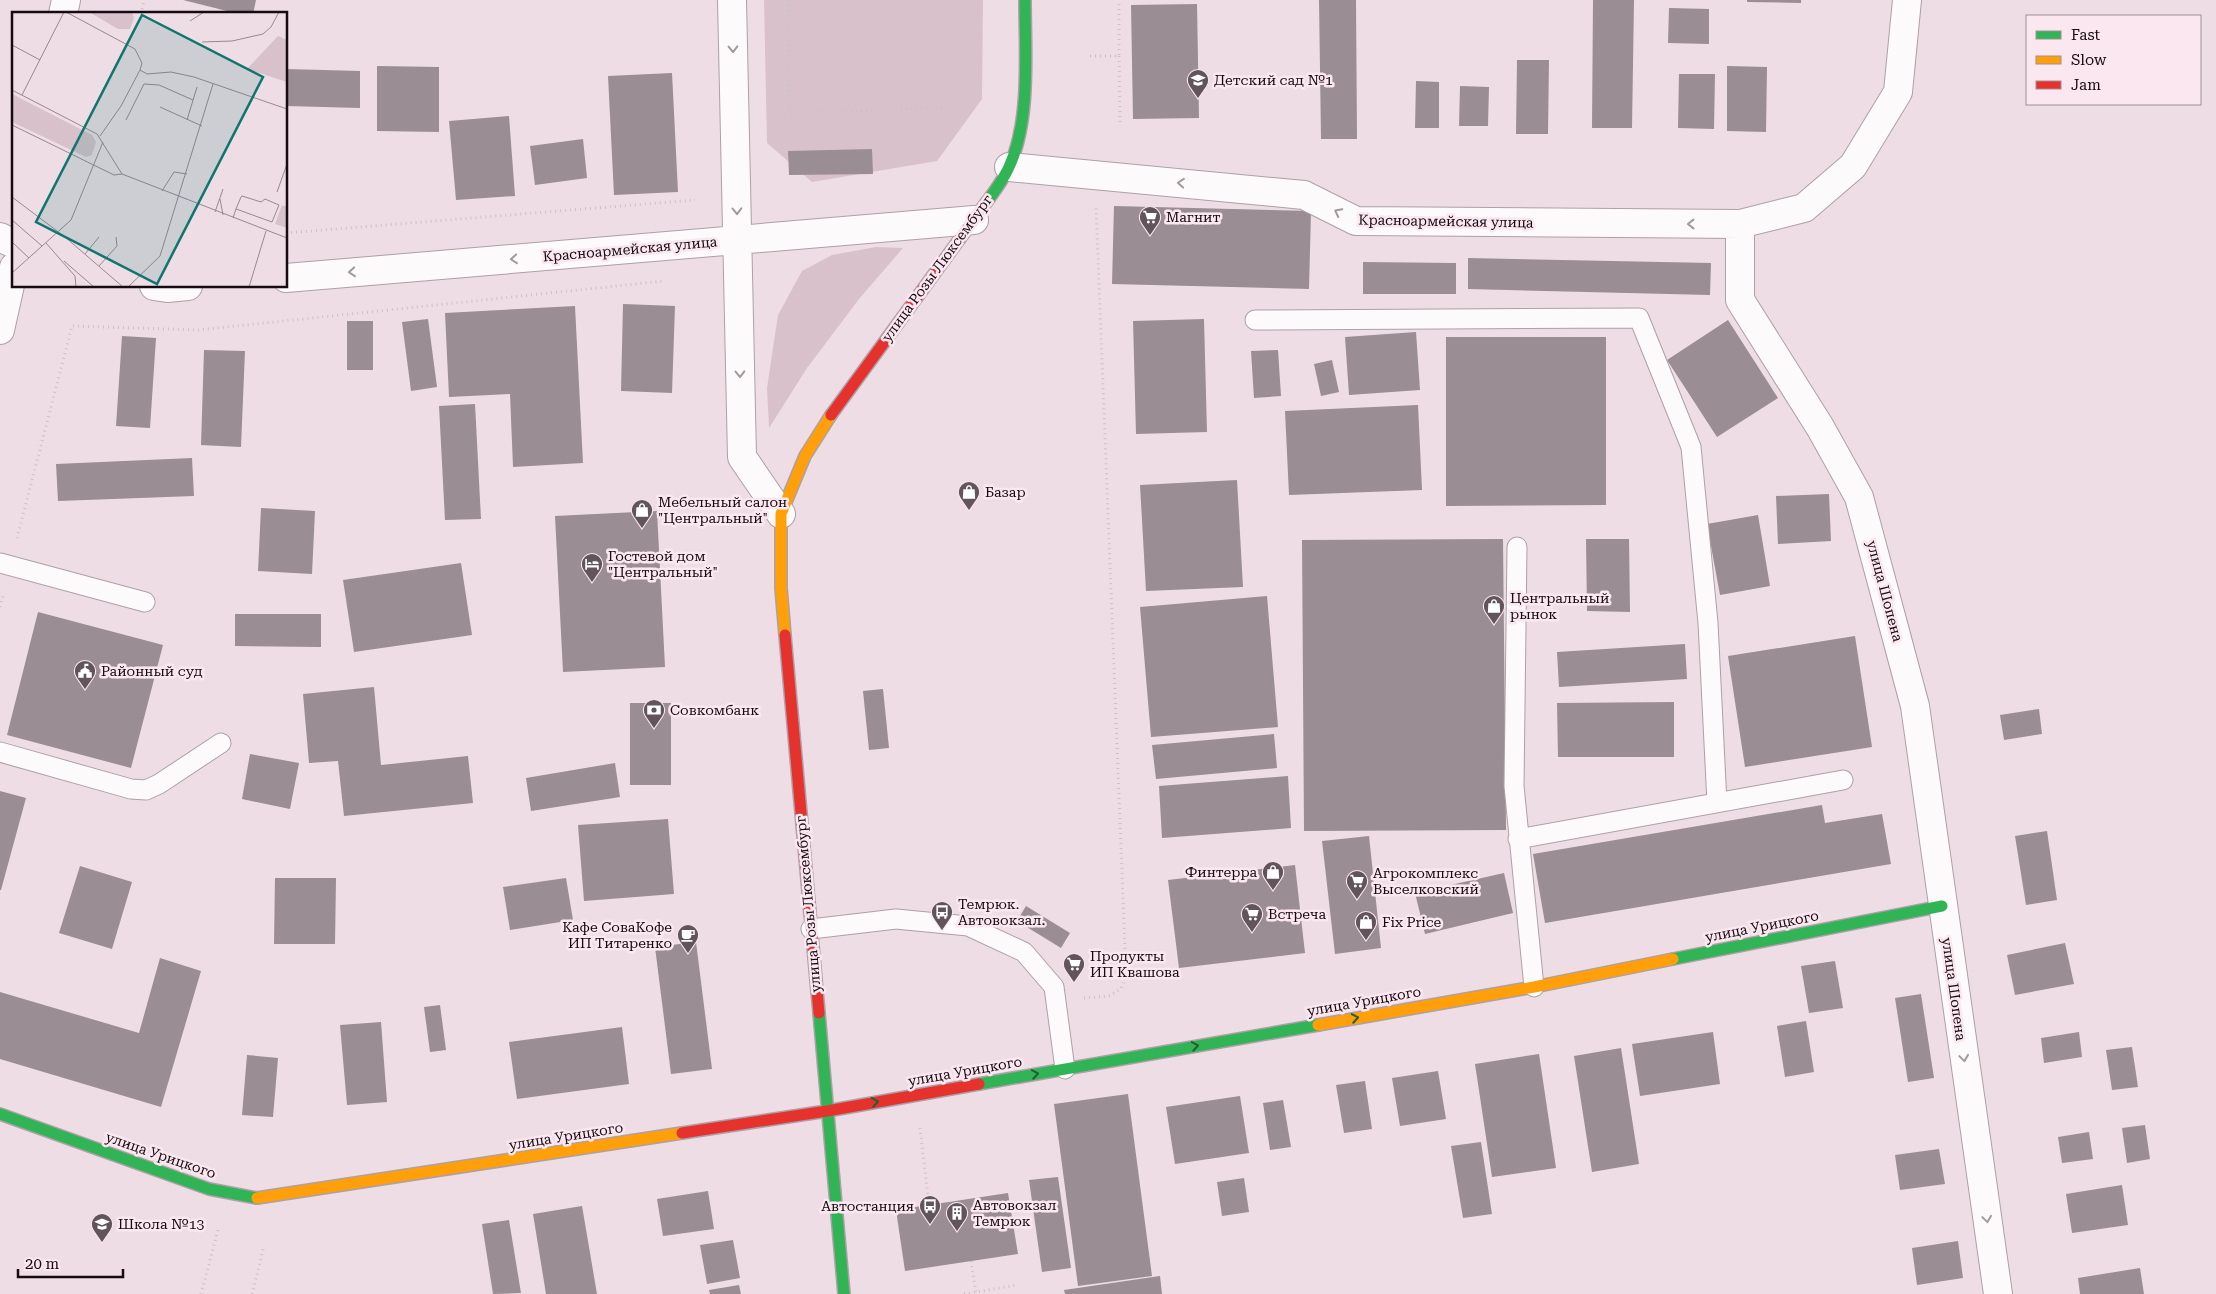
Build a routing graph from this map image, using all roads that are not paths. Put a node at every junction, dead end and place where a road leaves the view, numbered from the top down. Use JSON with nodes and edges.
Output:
{"nodes":[{"id":1,"x":732,"y":0,"type":"edge"},
{"id":2,"x":1025,"y":0,"type":"edge"},
{"id":3,"x":1907,"y":0,"type":"edge"},
{"id":4,"x":1009,"y":166,"type":"junction"},
{"id":5,"x":974,"y":220,"type":"junction"},
{"id":6,"x":1740,"y":224,"type":"junction"},
{"id":7,"x":0,"y":237,"type":"edge"},
{"id":8,"x":737,"y":240,"type":"junction"},
{"id":9,"x":12,"y":243,"type":"edge"},
{"id":10,"x":12,"y":276,"type":"edge"},
{"id":11,"x":288,"y":278,"type":"edge"},
{"id":12,"x":1255,"y":320,"type":"dead end"},
{"id":13,"x":0,"y":330,"type":"edge"},
{"id":14,"x":782,"y":514,"type":"junction"},
{"id":15,"x":1517,"y":548,"type":"dead end"},
{"id":16,"x":5,"y":564,"type":"edge"},
{"id":17,"x":145,"y":602,"type":"dead end"},
{"id":18,"x":220,"y":743,"type":"dead end"},
{"id":19,"x":0,"y":752,"type":"edge"},
{"id":20,"x":1843,"y":780,"type":"dead end"},
{"id":21,"x":1717,"y":803,"type":"junction"},
{"id":22,"x":1518,"y":839,"type":"junction"},
{"id":23,"x":1942,"y":906,"type":"junction"},
{"id":24,"x":811,"y":929,"type":"junction"},
{"id":25,"x":1534,"y":987,"type":"junction"},
{"id":26,"x":1065,"y":1069,"type":"junction"},
{"id":27,"x":827,"y":1111,"type":"junction"},
{"id":28,"x":0,"y":1114,"type":"edge"},
{"id":29,"x":844,"y":1294,"type":"edge"},
{"id":30,"x":1998,"y":1294,"type":"edge"}],
"edges":[{"from":1,"to":8,"type":"street","one_way":true},
{"from":2,"to":4,"type":"street","name":"улица Розы Люксембург"},
{"from":3,"to":6,"type":"street"},
{"from":4,"to":5,"type":"street","name":"улица Розы Люксембург"},
{"from":6,"to":4,"type":"street","name":"Красноармейская улица","one_way":true},
{"from":5,"to":8,"type":"street","name":"Красноармейская улица"},
{"from":5,"to":14,"type":"street","name":"улица Розы Люксембург"},
{"from":6,"to":23,"type":"street","name":"улица Шопена"},
{"from":7,"to":9,"type":"street"},
{"from":8,"to":11,"type":"street","name":"Красноармейская улица","one_way":true},
{"from":8,"to":14,"type":"street","one_way":true},
{"from":10,"to":13,"type":"street"},
{"from":12,"to":21,"type":"lane"},
{"from":14,"to":24,"type":"street","name":"улица Розы Люксембург"},
{"from":15,"to":22,"type":"lane"},
{"from":16,"to":17,"type":"lane"},
{"from":18,"to":19,"type":"lane"},
{"from":20,"to":21,"type":"lane"},
{"from":21,"to":22,"type":"lane"},
{"from":22,"to":25,"type":"lane"},
{"from":23,"to":25,"type":"street","name":"улица Урицкого"},
{"from":23,"to":30,"type":"street","name":"улица Шопена","one_way":true},
{"from":24,"to":26,"type":"lane"},
{"from":24,"to":27,"type":"street","name":"улица Розы Люксембург"},
{"from":26,"to":25,"type":"street","name":"улица Урицкого","one_way":true},
{"from":27,"to":26,"type":"street","name":"улица Урицкого","one_way":true},
{"from":27,"to":28,"type":"street","name":"улица Урицкого"},
{"from":27,"to":29,"type":"street","name":"улица Розы Люксембург"}]}
